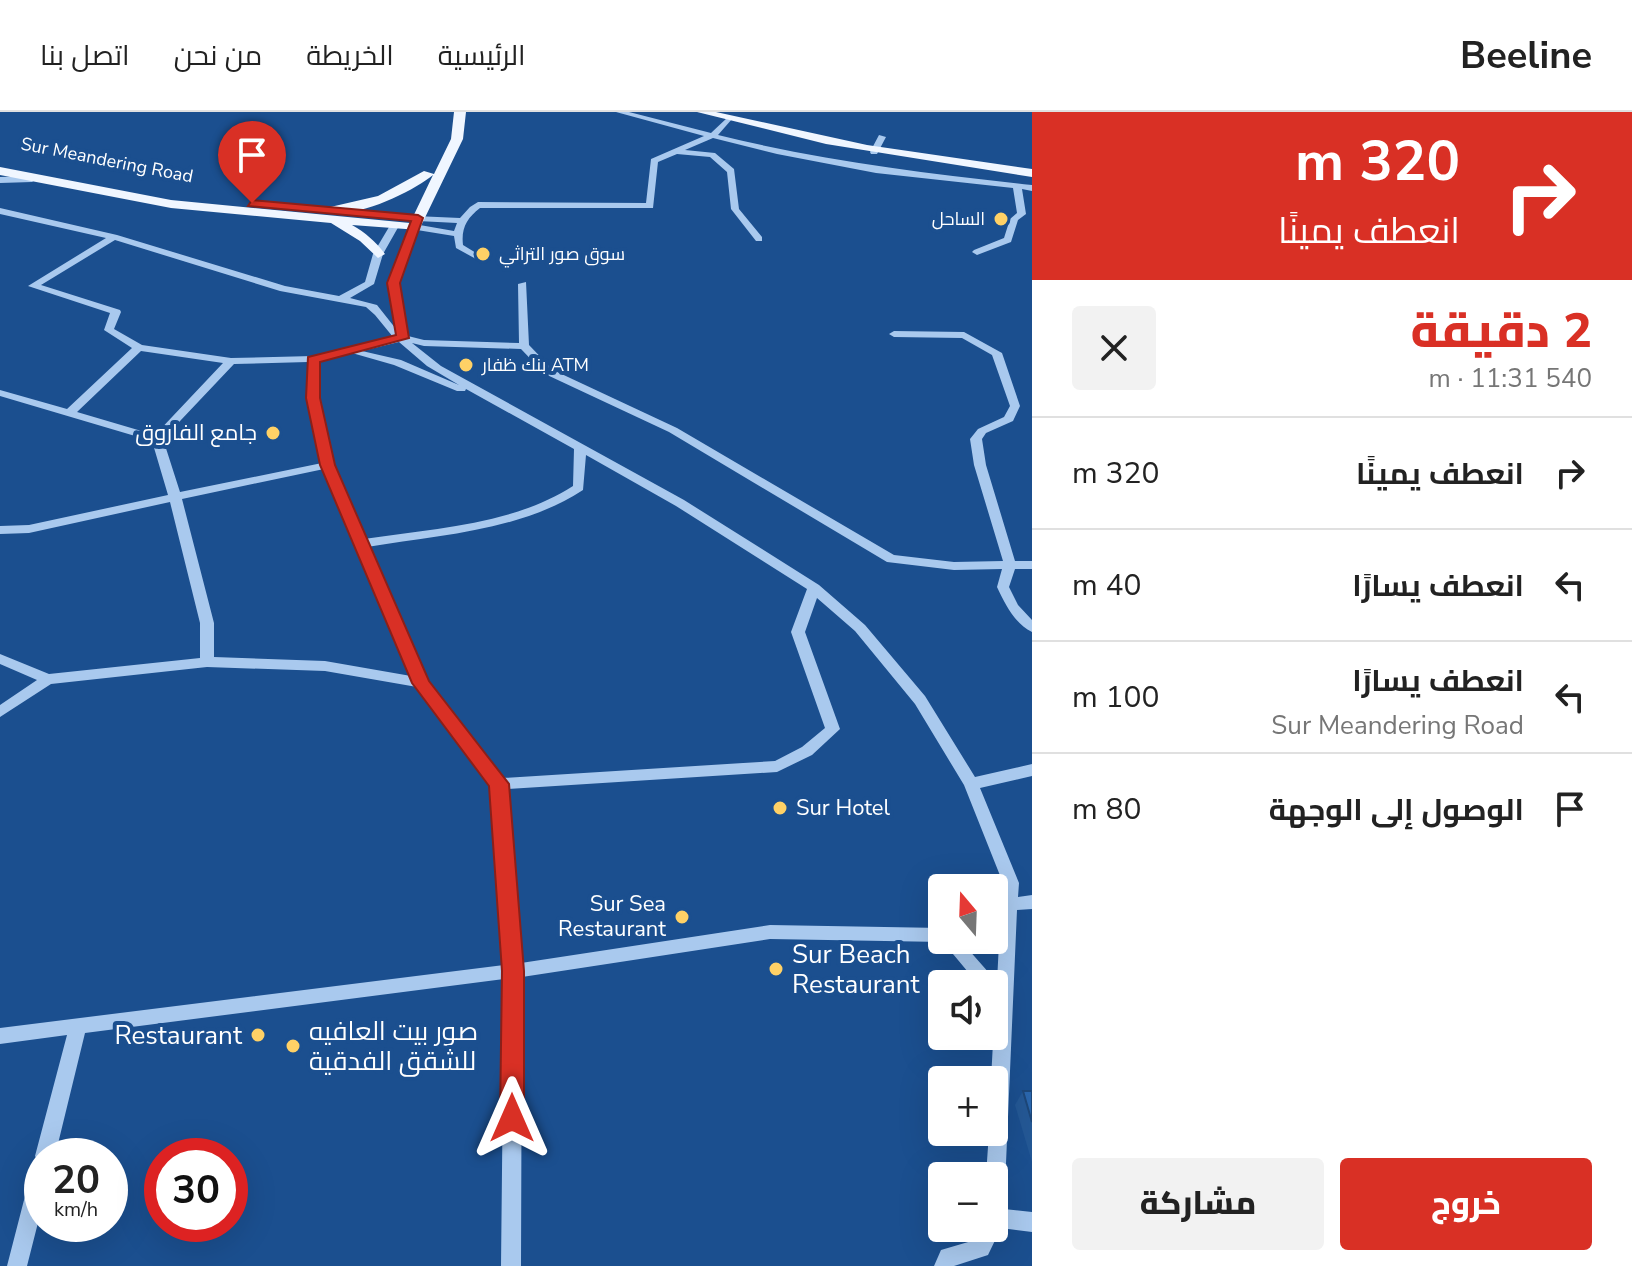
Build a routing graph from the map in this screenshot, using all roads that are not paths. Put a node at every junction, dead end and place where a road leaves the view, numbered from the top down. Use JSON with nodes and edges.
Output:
{"nodes":[{"id":1,"x":460,"y":112,"type":"edge"},
{"id":2,"x":620,"y":112,"type":"edge"},
{"id":3,"x":703,"y":112,"type":"edge"},
{"id":4,"x":728,"y":119,"type":"junction"},
{"id":5,"x":713,"y":135,"type":"junction"},
{"id":6,"x":882,"y":137,"type":"dead end"},
{"id":7,"x":453,"y":146,"type":"junction"},
{"id":8,"x":677,"y":151,"type":"junction"},
{"id":9,"x":874,"y":152,"type":"junction"},
{"id":10,"x":0,"y":157,"type":"edge"},
{"id":11,"x":0,"y":171,"type":"edge"},
{"id":12,"x":1032,"y":173,"type":"edge"},
{"id":13,"x":428,"y":174,"type":"junction"},
{"id":14,"x":32,"y":179,"type":"junction"},
{"id":15,"x":0,"y":180,"type":"edge"},
{"id":16,"x":1017,"y":187,"type":"junction"},
{"id":17,"x":1032,"y":188,"type":"edge"},
{"id":18,"x":0,"y":211,"type":"edge"},
{"id":19,"x":313,"y":213,"type":"junction"},
{"id":20,"x":397,"y":220,"type":"junction"},
{"id":21,"x":461,"y":221,"type":"junction"},
{"id":22,"x":416,"y":223,"type":"junction"},
{"id":23,"x":456,"y":234,"type":"junction"},
{"id":24,"x":114,"y":237,"type":"junction"},
{"id":25,"x":759,"y":239,"type":"dead end"},
{"id":26,"x":977,"y":252,"type":"dead end"},
{"id":27,"x":378,"y":254,"type":"junction"},
{"id":28,"x":476,"y":256,"type":"dead end"},
{"id":29,"x":523,"y":284,"type":"dead end"},
{"id":30,"x":342,"y":298,"type":"junction"},
{"id":31,"x":894,"y":334,"type":"dead end"},
{"id":32,"x":403,"y":338,"type":"junction"},
{"id":33,"x":524,"y":346,"type":"junction"},
{"id":34,"x":139,"y":348,"type":"junction"},
{"id":35,"x":346,"y":352,"type":"junction"},
{"id":36,"x":313,"y":359,"type":"junction"},
{"id":37,"x":231,"y":361,"type":"junction"},
{"id":38,"x":0,"y":393,"type":"edge"},
{"id":39,"x":488,"y":397,"type":"junction"},
{"id":40,"x":68,"y":414,"type":"junction"},
{"id":41,"x":157,"y":439,"type":"junction"},
{"id":42,"x":580,"y":449,"type":"junction"},
{"id":43,"x":328,"y":465,"type":"junction"},
{"id":44,"x":175,"y":497,"type":"junction"},
{"id":45,"x":0,"y":530,"type":"edge"},
{"id":46,"x":360,"y":544,"type":"junction"},
{"id":47,"x":1010,"y":565,"type":"junction"},
{"id":48,"x":1032,"y":565,"type":"edge"},
{"id":49,"x":814,"y":588,"type":"junction"},
{"id":50,"x":1032,"y":628,"type":"edge"},
{"id":51,"x":0,"y":659,"type":"edge"},
{"id":52,"x":207,"y":662,"type":"junction"},
{"id":53,"x":48,"y":679,"type":"junction"},
{"id":54,"x":421,"y":683,"type":"junction"},
{"id":55,"x":0,"y":712,"type":"edge"},
{"id":56,"x":1032,"y":770,"type":"edge"},
{"id":57,"x":499,"y":784,"type":"junction"},
{"id":58,"x":971,"y":784,"type":"junction"},
{"id":59,"x":1032,"y":902,"type":"edge"},
{"id":60,"x":1009,"y":904,"type":"junction"},
{"id":61,"x":928,"y":935,"type":"edge"},
{"id":62,"x":962,"y":954,"type":"edge"},
{"id":63,"x":977,"y":970,"type":"edge"},
{"id":64,"x":1002,"y":970,"type":"edge"},
{"id":65,"x":513,"y":971,"type":"junction"},
{"id":66,"x":78,"y":1026,"type":"junction"},
{"id":67,"x":0,"y":1036,"type":"edge"},
{"id":68,"x":998,"y":1050,"type":"edge"},
{"id":69,"x":50,"y":1138,"type":"edge"},
{"id":70,"x":995,"y":1162,"type":"edge"},
{"id":71,"x":1008,"y":1217,"type":"edge"},
{"id":72,"x":1032,"y":1222,"type":"edge"},
{"id":73,"x":24,"y":1239,"type":"edge"},
{"id":74,"x":984,"y":1242,"type":"edge"},
{"id":75,"x":17,"y":1266,"type":"edge"},
{"id":76,"x":511,"y":1266,"type":"edge"},
{"id":77,"x":944,"y":1266,"type":"edge"}],
"edges":[{"from":1,"to":7,"type":"main road"},
{"from":2,"to":5,"type":"street"},
{"from":3,"to":4,"type":"main road"},
{"from":4,"to":5,"type":"street"},
{"from":4,"to":9,"type":"main road"},
{"from":5,"to":8,"type":"street"},
{"from":5,"to":16,"type":"street"},
{"from":6,"to":9,"type":"street"},
{"from":7,"to":13,"type":"main road"},
{"from":7,"to":22,"type":"main road"},
{"from":8,"to":21,"type":"street"},
{"from":8,"to":25,"type":"street"},
{"from":9,"to":12,"type":"main road"},
{"from":10,"to":19,"type":"main road","name":"Sur Meandering Road"},
{"from":11,"to":14,"type":"main road","name":"Sur Meandering Road"},
{"from":13,"to":19,"type":"main road"},
{"from":13,"to":20,"type":"main road"},
{"from":14,"to":15,"type":"street"},
{"from":14,"to":19,"type":"main road","name":"Sur Meandering Road"},
{"from":16,"to":17,"type":"street"},
{"from":16,"to":26,"type":"street"},
{"from":18,"to":24,"type":"street"},
{"from":19,"to":20,"type":"main road","name":"Sur Meandering Road"},
{"from":19,"to":27,"type":"main road"},
{"from":20,"to":22,"type":"main road","name":"Sur Meandering Road"},
{"from":20,"to":27,"type":"street"},
{"from":21,"to":22,"type":"street"},
{"from":21,"to":23,"type":"street"},
{"from":22,"to":23,"type":"street"},
{"from":22,"to":32,"type":"street"},
{"from":23,"to":28,"type":"street"},
{"from":24,"to":30,"type":"street"},
{"from":24,"to":34,"type":"street"},
{"from":27,"to":30,"type":"street"},
{"from":29,"to":33,"type":"street"},
{"from":30,"to":32,"type":"street"},
{"from":31,"to":47,"type":"street"},
{"from":32,"to":33,"type":"street"},
{"from":32,"to":35,"type":"street"},
{"from":32,"to":39,"type":"street"},
{"from":33,"to":47,"type":"street"},
{"from":34,"to":37,"type":"street"},
{"from":34,"to":40,"type":"street"},
{"from":35,"to":36,"type":"street"},
{"from":35,"to":39,"type":"street"},
{"from":36,"to":37,"type":"street"},
{"from":36,"to":43,"type":"street"},
{"from":37,"to":41,"type":"street"},
{"from":38,"to":40,"type":"street"},
{"from":39,"to":42,"type":"street"},
{"from":40,"to":41,"type":"street"},
{"from":41,"to":44,"type":"street"},
{"from":42,"to":46,"type":"street"},
{"from":42,"to":49,"type":"street"},
{"from":43,"to":44,"type":"street"},
{"from":43,"to":46,"type":"street"},
{"from":44,"to":45,"type":"street"},
{"from":44,"to":52,"type":"street"},
{"from":46,"to":54,"type":"street"},
{"from":47,"to":48,"type":"street"},
{"from":47,"to":50,"type":"street"},
{"from":49,"to":57,"type":"street"},
{"from":49,"to":58,"type":"street"},
{"from":51,"to":53,"type":"street"},
{"from":52,"to":53,"type":"street"},
{"from":52,"to":54,"type":"street"},
{"from":53,"to":55,"type":"street"},
{"from":54,"to":57,"type":"street"},
{"from":56,"to":58,"type":"street"},
{"from":57,"to":65,"type":"street"},
{"from":58,"to":60,"type":"street"},
{"from":59,"to":60,"type":"street"},
{"from":60,"to":64,"type":"street"},
{"from":61,"to":65,"type":"street"},
{"from":62,"to":63,"type":"street"},
{"from":65,"to":66,"type":"street"},
{"from":65,"to":76,"type":"street"},
{"from":66,"to":67,"type":"street"},
{"from":66,"to":69,"type":"street"},
{"from":68,"to":70,"type":"street"},
{"from":71,"to":72,"type":"street"},
{"from":73,"to":75,"type":"street"},
{"from":74,"to":77,"type":"street"}]}
